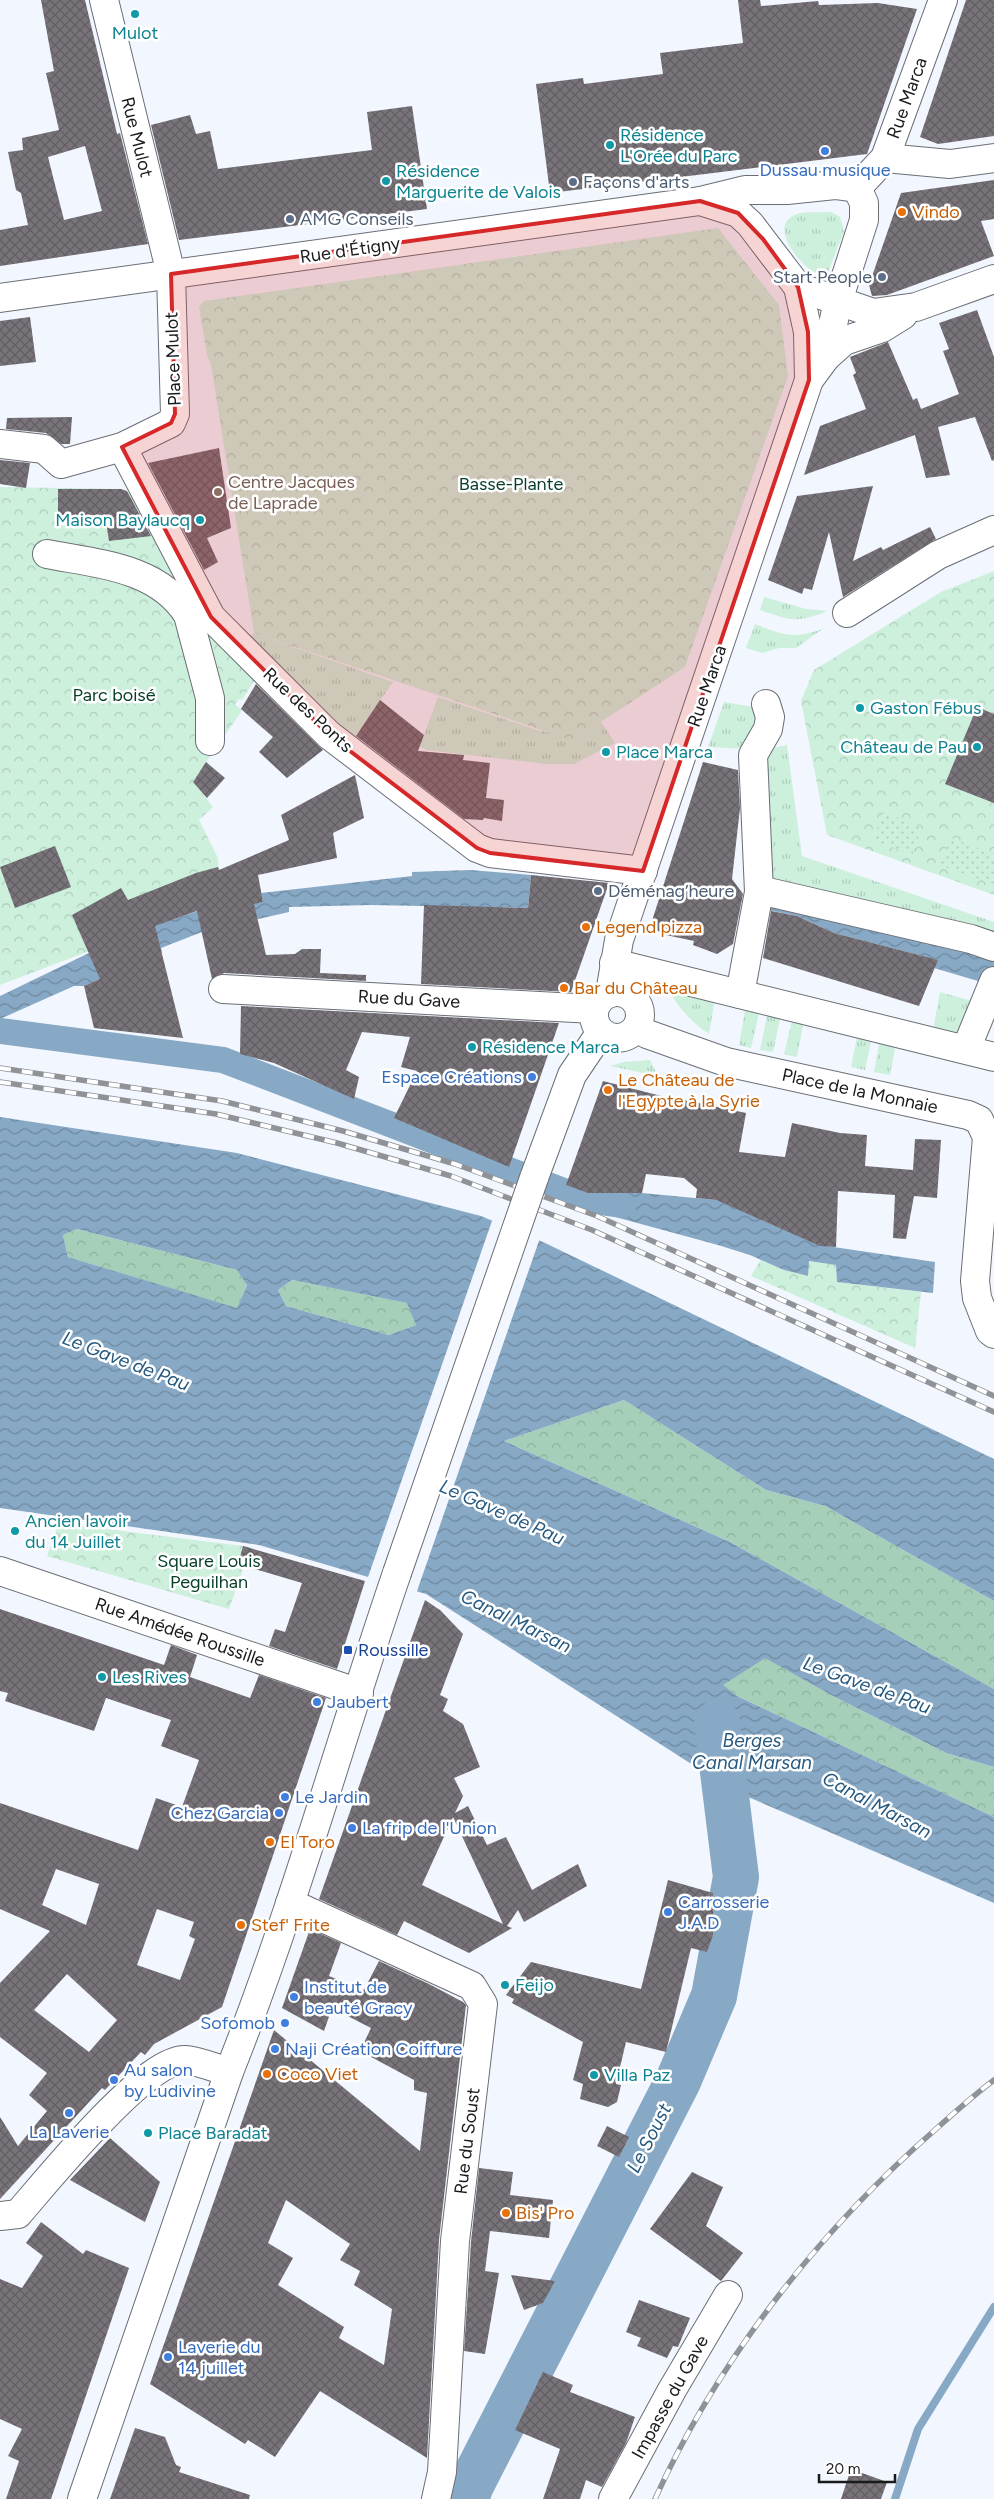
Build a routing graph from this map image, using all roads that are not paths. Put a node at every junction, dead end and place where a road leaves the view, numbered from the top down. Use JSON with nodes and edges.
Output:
{"nodes":[{"id":1,"x":104,"y":0,"type":"edge"},
{"id":2,"x":943,"y":0,"type":"edge"},
{"id":3,"x":885,"y":158,"type":"junction"},
{"id":4,"x":994,"y":158,"type":"edge"},
{"id":5,"x":857,"y":188,"type":"junction"},
{"id":6,"x":787,"y":190,"type":"junction"},
{"id":7,"x":700,"y":201,"type":"junction"},
{"id":8,"x":763,"y":238,"type":"junction"},
{"id":9,"x":171,"y":274,"type":"junction"},
{"id":10,"x":994,"y":279,"type":"edge"},
{"id":11,"x":798,"y":287,"type":"junction"},
{"id":12,"x":0,"y":298,"type":"edge"},
{"id":13,"x":838,"y":301,"type":"junction"},
{"id":14,"x":916,"y":307,"type":"junction"},
{"id":15,"x":826,"y":356,"type":"junction"},
{"id":16,"x":809,"y":380,"type":"junction"},
{"id":17,"x":0,"y":444,"type":"edge"},
{"id":18,"x":122,"y":448,"type":"junction"},
{"id":19,"x":994,"y":530,"type":"edge"},
{"id":20,"x":47,"y":554,"type":"dead end"},
{"id":21,"x":847,"y":613,"type":"dead end"},
{"id":22,"x":766,"y":704,"type":"dead end"},
{"id":23,"x":210,"y":741,"type":"dead end"},
{"id":24,"x":643,"y":871,"type":"junction"},
{"id":25,"x":759,"y":891,"type":"junction"},
{"id":26,"x":994,"y":947,"type":"edge"},
{"id":27,"x":614,"y":963,"type":"junction"},
{"id":28,"x":992,"y":986,"type":"edge"},
{"id":29,"x":223,"y":989,"type":"dead end"},
{"id":30,"x":740,"y":994,"type":"junction"},
{"id":31,"x":602,"y":1011,"type":"junction"},
{"id":32,"x":637,"y":1027,"type":"junction"},
{"id":33,"x":966,"y":1049,"type":"junction"},
{"id":34,"x":994,"y":1057,"type":"edge"},
{"id":35,"x":994,"y":1334,"type":"edge"},
{"id":36,"x":0,"y":1571,"type":"edge"},
{"id":37,"x":359,"y":1692,"type":"junction"},
{"id":38,"x":290,"y":1903,"type":"junction"},
{"id":39,"x":229,"y":2072,"type":"junction"},
{"id":40,"x":0,"y":2216,"type":"edge"},
{"id":41,"x":728,"y":2295,"type":"dead end"},
{"id":42,"x":82,"y":2499,"type":"edge"},
{"id":43,"x":436,"y":2499,"type":"edge"},
{"id":44,"x":613,"y":2499,"type":"edge"}],
"edges":[{"from":1,"to":9,"type":"street","name":"Rue Mulot"},
{"from":2,"to":3,"type":"street","name":"Rue Marca"},
{"from":3,"to":4,"type":"street"},
{"from":3,"to":5,"type":"street","name":"Rue Marca"},
{"from":5,"to":6,"type":"street"},
{"from":5,"to":13,"type":"street"},
{"from":6,"to":7,"type":"street","name":"Rue d'Étigny"},
{"from":6,"to":8,"type":"street"},
{"from":7,"to":8,"type":"street","name":"Rue d'Étigny"},
{"from":7,"to":9,"type":"street","name":"Rue d'Étigny"},
{"from":8,"to":11,"type":"street"},
{"from":9,"to":12,"type":"street","name":"Rue d'Étigny"},
{"from":9,"to":18,"type":"street","name":"Place Mulot"},
{"from":10,"to":14,"type":"street"},
{"from":11,"to":13,"type":"street"},
{"from":11,"to":16,"type":"street","name":"Rue Marca"},
{"from":13,"to":14,"type":"street"},
{"from":13,"to":15,"type":"street","name":"Rue Marca"},
{"from":14,"to":15,"type":"street"},
{"from":15,"to":16,"type":"street","name":"Rue Marca"},
{"from":16,"to":24,"type":"street","name":"Rue Marca"},
{"from":17,"to":18,"type":"street","name":"Place Mulot"},
{"from":18,"to":24,"type":"street","name":"Rue des Ponts"},
{"from":19,"to":21,"type":"street"},
{"from":20,"to":23,"type":"street"},
{"from":22,"to":25,"type":"street"},
{"from":24,"to":27,"type":"street","name":"Rue Marca"},
{"from":25,"to":26,"type":"street"},
{"from":25,"to":30,"type":"street"},
{"from":27,"to":30,"type":"street"},
{"from":27,"to":31,"type":"street","name":"Rue Marca"},
{"from":28,"to":33,"type":"street"},
{"from":29,"to":31,"type":"street","name":"Rue du Gave"},
{"from":30,"to":33,"type":"street"},
{"from":31,"to":32,"type":"street"},
{"from":31,"to":32,"type":"street"},
{"from":31,"to":37,"type":"street","bridge":true},
{"from":32,"to":35,"type":"street","name":"Place de la Monnaie"},
{"from":33,"to":34,"type":"street"},
{"from":36,"to":37,"type":"street","name":"Rue Amédée Roussille"},
{"from":37,"to":38,"type":"street"},
{"from":38,"to":39,"type":"street"},
{"from":38,"to":43,"type":"street","name":"Rue du Soust"},
{"from":39,"to":40,"type":"street"},
{"from":39,"to":42,"type":"street"},
{"from":41,"to":44,"type":"street","name":"Impasse du Gave"}]}
